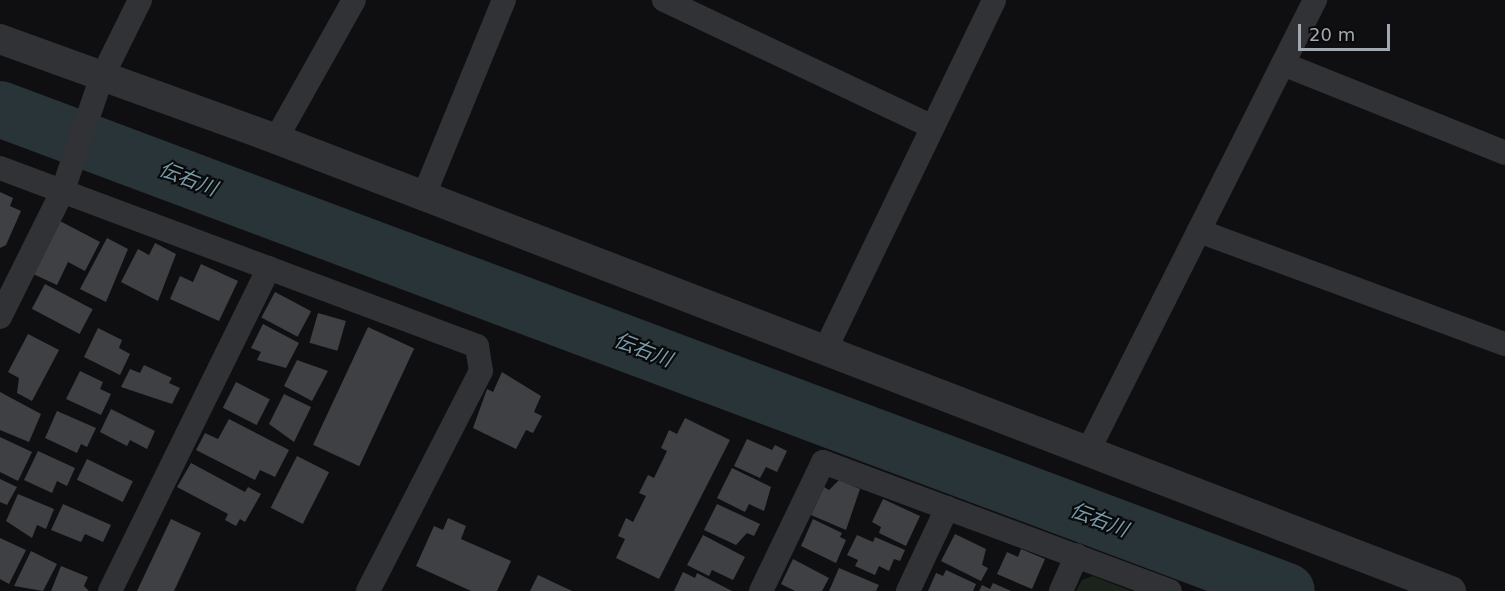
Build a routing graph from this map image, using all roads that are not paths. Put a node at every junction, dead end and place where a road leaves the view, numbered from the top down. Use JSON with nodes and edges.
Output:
{"nodes":[{"id":1,"x":140,"y":0,"type":"edge"},
{"id":2,"x":354,"y":0,"type":"edge"},
{"id":3,"x":504,"y":0,"type":"edge"},
{"id":4,"x":664,"y":0,"type":"edge"},
{"id":5,"x":994,"y":0,"type":"edge"},
{"id":6,"x":1316,"y":0,"type":"edge"},
{"id":7,"x":0,"y":39,"type":"edge"},
{"id":8,"x":1283,"y":64,"type":"junction"},
{"id":9,"x":101,"y":80,"type":"junction"},
{"id":10,"x":933,"y":127,"type":"junction"},
{"id":11,"x":276,"y":139,"type":"junction"},
{"id":12,"x":1505,"y":153,"type":"edge"},
{"id":13,"x":0,"y":168,"type":"edge"},
{"id":14,"x":63,"y":189,"type":"junction"},
{"id":15,"x":424,"y":195,"type":"junction"},
{"id":16,"x":1199,"y":231,"type":"junction"},
{"id":17,"x":269,"y":268,"type":"junction"},
{"id":18,"x":0,"y":317,"type":"edge"},
{"id":19,"x":1505,"y":344,"type":"edge"},
{"id":20,"x":826,"y":348,"type":"junction"},
{"id":21,"x":1089,"y":449,"type":"junction"},
{"id":22,"x":947,"y":508,"type":"junction"},
{"id":23,"x":1077,"y":555,"type":"junction"},
{"id":24,"x":110,"y":591,"type":"edge"},
{"id":25,"x":368,"y":591,"type":"edge"},
{"id":26,"x":761,"y":591,"type":"edge"},
{"id":27,"x":908,"y":591,"type":"edge"},
{"id":28,"x":1061,"y":591,"type":"edge"},
{"id":29,"x":1170,"y":591,"type":"edge"},
{"id":30,"x":1450,"y":591,"type":"edge"}],
"edges":[{"from":1,"to":9,"type":"street"},
{"from":2,"to":11,"type":"street"},
{"from":3,"to":15,"type":"street"},
{"from":4,"to":10,"type":"street"},
{"from":5,"to":10,"type":"street"},
{"from":6,"to":8,"type":"street"},
{"from":7,"to":9,"type":"street"},
{"from":8,"to":12,"type":"street"},
{"from":8,"to":16,"type":"street"},
{"from":9,"to":11,"type":"street"},
{"from":9,"to":14,"type":"street"},
{"from":10,"to":20,"type":"street"},
{"from":11,"to":15,"type":"street"},
{"from":13,"to":14,"type":"street"},
{"from":14,"to":17,"type":"street"},
{"from":14,"to":18,"type":"street"},
{"from":15,"to":20,"type":"street"},
{"from":16,"to":19,"type":"street"},
{"from":16,"to":21,"type":"street"},
{"from":17,"to":24,"type":"street"},
{"from":17,"to":25,"type":"street"},
{"from":20,"to":21,"type":"street"},
{"from":21,"to":30,"type":"street"},
{"from":22,"to":23,"type":"street"},
{"from":22,"to":26,"type":"street"},
{"from":22,"to":27,"type":"street"},
{"from":23,"to":28,"type":"street"},
{"from":23,"to":29,"type":"street"}]}
